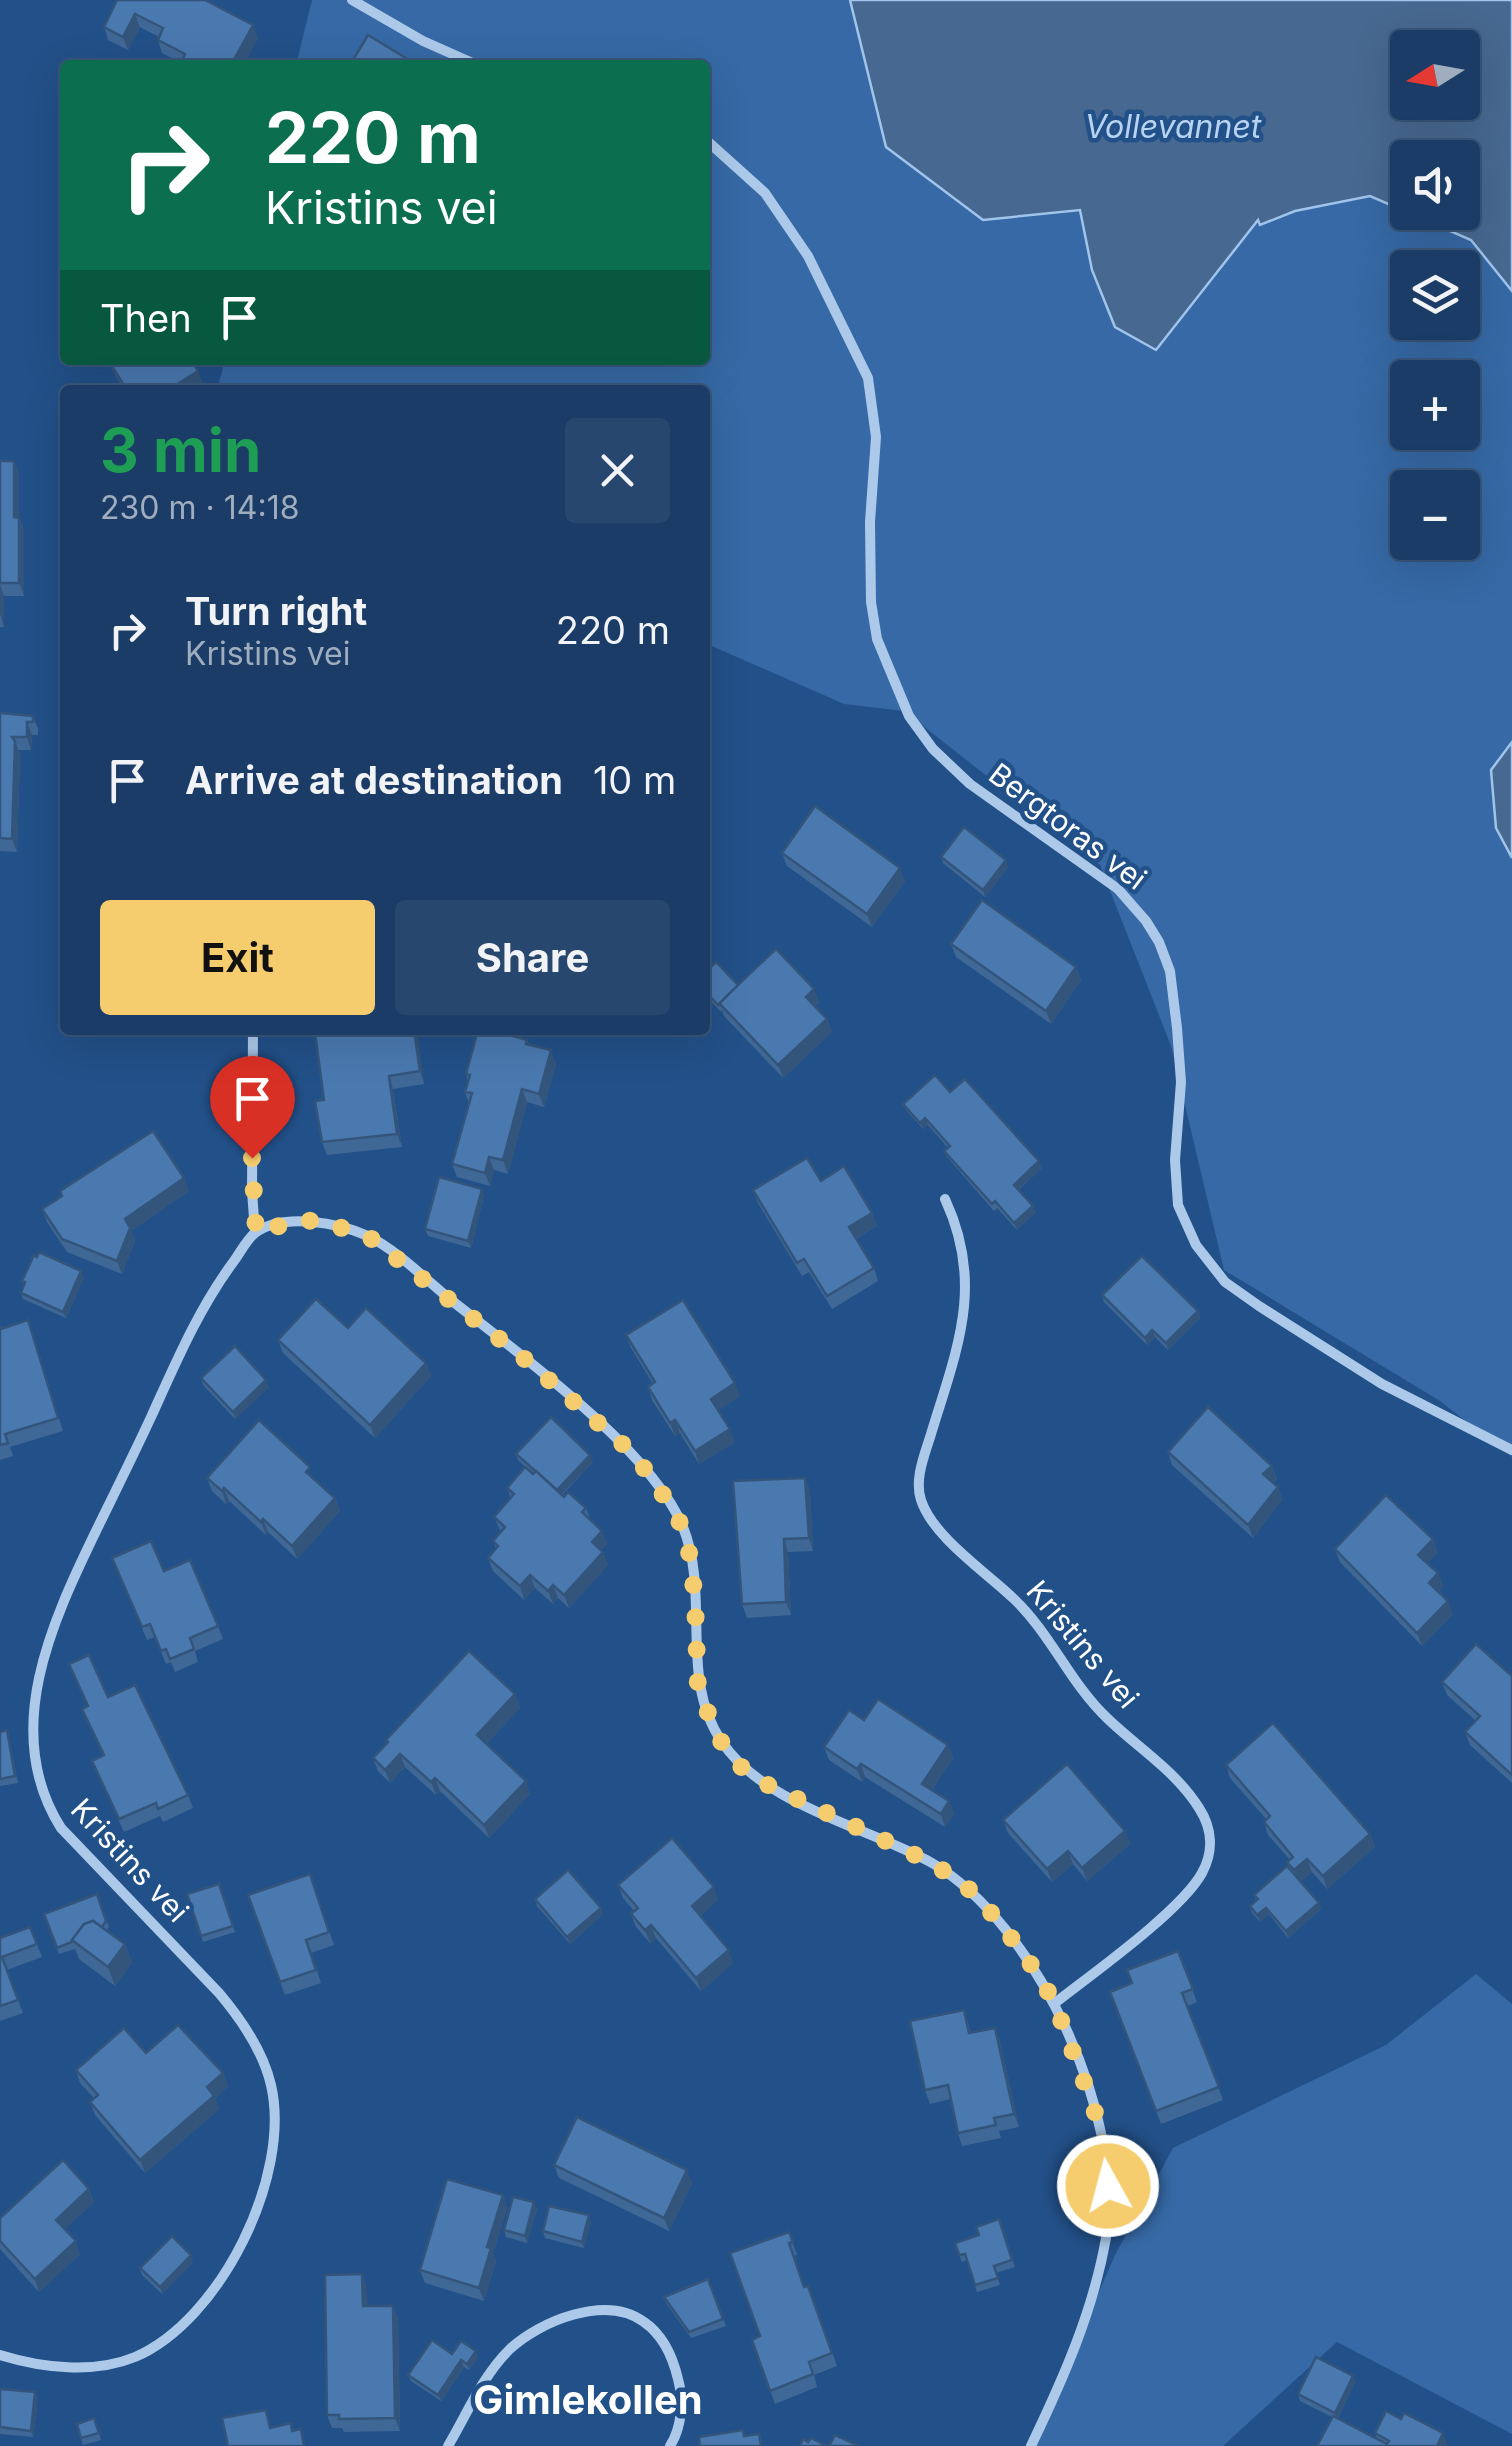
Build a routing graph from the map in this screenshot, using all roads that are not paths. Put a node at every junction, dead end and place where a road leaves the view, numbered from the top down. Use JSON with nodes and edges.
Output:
{"nodes":[{"id":1,"x":352,"y":0,"type":"edge"},
{"id":2,"x":465,"y":60,"type":"edge"},
{"id":3,"x":710,"y":144,"type":"edge"},
{"id":4,"x":252,"y":1035,"type":"edge"},
{"id":5,"x":945,"y":1199,"type":"dead end"},
{"id":6,"x":256,"y":1232,"type":"junction"},
{"id":7,"x":1512,"y":1450,"type":"edge"},
{"id":8,"x":1055,"y":2004,"type":"junction"},
{"id":9,"x":0,"y":2355,"type":"edge"},
{"id":10,"x":448,"y":2446,"type":"edge"},
{"id":11,"x":670,"y":2446,"type":"edge"},
{"id":12,"x":1031,"y":2446,"type":"edge"}],
"edges":[{"from":1,"to":2,"type":"street"},
{"from":3,"to":7,"type":"street","name":"Bergtoras vei"},
{"from":4,"to":6,"type":"street"},
{"from":5,"to":8,"type":"street","name":"Kristins vei"},
{"from":6,"to":8,"type":"street"},
{"from":6,"to":9,"type":"street","name":"Kristins vei"},
{"from":8,"to":12,"type":"street"},
{"from":10,"to":11,"type":"street"}]}
